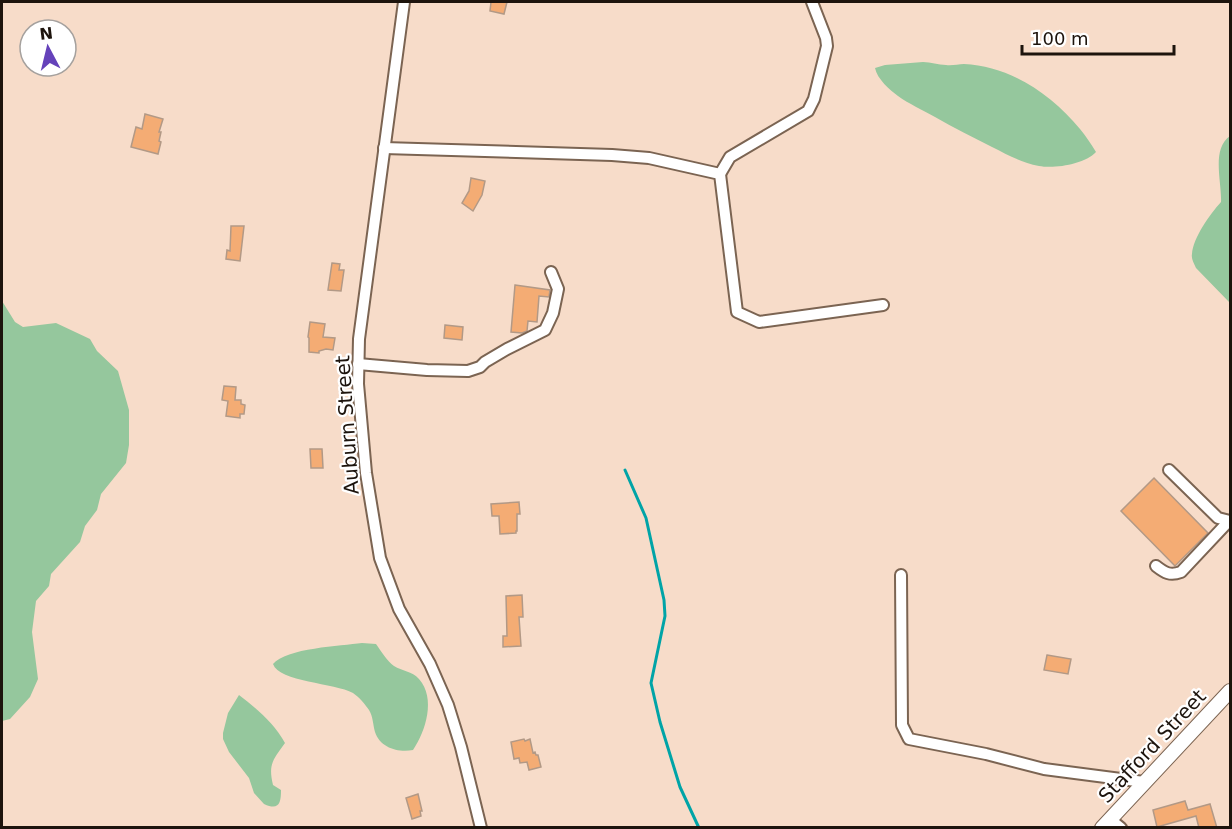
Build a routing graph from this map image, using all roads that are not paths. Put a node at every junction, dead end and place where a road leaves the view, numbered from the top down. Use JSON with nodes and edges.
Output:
{"nodes":[{"id":1,"x":404,"y":2,"type":"edge"},
{"id":2,"x":812,"y":2,"type":"edge"},
{"id":3,"x":384,"y":148,"type":"junction"},
{"id":4,"x":720,"y":174,"type":"junction"},
{"id":5,"x":551,"y":272,"type":"dead end"},
{"id":6,"x":883,"y":304,"type":"dead end"},
{"id":7,"x":358,"y":364,"type":"junction"},
{"id":8,"x":1169,"y":470,"type":"dead end"},
{"id":9,"x":1230,"y":521,"type":"edge"},
{"id":10,"x":1156,"y":566,"type":"dead end"},
{"id":11,"x":901,"y":575,"type":"dead end"},
{"id":12,"x":1230,"y":691,"type":"edge"},
{"id":13,"x":1144,"y":782,"type":"junction"},
{"id":14,"x":1111,"y":825,"type":"edge"},
{"id":15,"x":482,"y":828,"type":"edge"}],
"edges":[{"from":1,"to":3,"type":"street","name":"Auburn Street"},
{"from":2,"to":4,"type":"street"},
{"from":3,"to":4,"type":"street"},
{"from":3,"to":7,"type":"street","name":"Auburn Street"},
{"from":4,"to":6,"type":"street"},
{"from":5,"to":7,"type":"street"},
{"from":7,"to":15,"type":"street","name":"Auburn Street"},
{"from":8,"to":9,"type":"street"},
{"from":9,"to":10,"type":"street"},
{"from":11,"to":13,"type":"street"},
{"from":12,"to":13,"type":"main road","name":"Stafford Street"},
{"from":13,"to":14,"type":"main road","name":"Stafford Street"}]}
